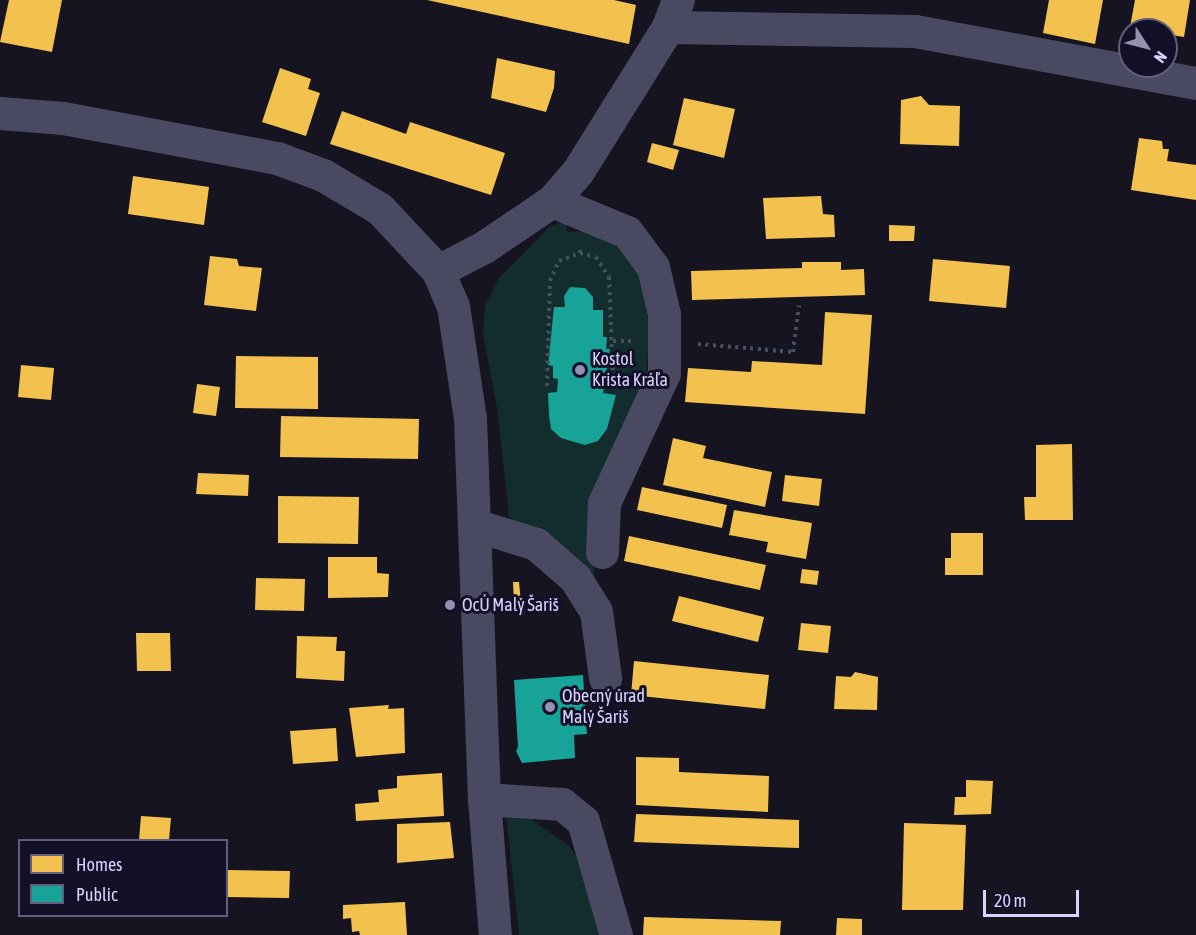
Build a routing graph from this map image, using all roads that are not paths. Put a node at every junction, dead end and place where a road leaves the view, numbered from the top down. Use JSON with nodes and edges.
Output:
{"nodes":[{"id":1,"x":673,"y":14,"type":"edge"},
{"id":2,"x":1196,"y":83,"type":"edge"},
{"id":3,"x":0,"y":113,"type":"edge"},
{"id":4,"x":566,"y":207,"type":"junction"},
{"id":5,"x":438,"y":271,"type":"junction"},
{"id":6,"x":475,"y":525,"type":"junction"},
{"id":7,"x":602,"y":552,"type":"dead end"},
{"id":8,"x":605,"y":678,"type":"dead end"},
{"id":9,"x":484,"y":799,"type":"junction"},
{"id":10,"x":495,"y":935,"type":"edge"},
{"id":11,"x":616,"y":935,"type":"edge"}],
"edges":[{"from":1,"to":2,"type":"street"},
{"from":1,"to":4,"type":"street"},
{"from":3,"to":5,"type":"street"},
{"from":4,"to":5,"type":"street"},
{"from":4,"to":7,"type":"street"},
{"from":5,"to":6,"type":"street"},
{"from":6,"to":8,"type":"street"},
{"from":6,"to":9,"type":"street"},
{"from":9,"to":10,"type":"street"},
{"from":9,"to":11,"type":"street"}]}
